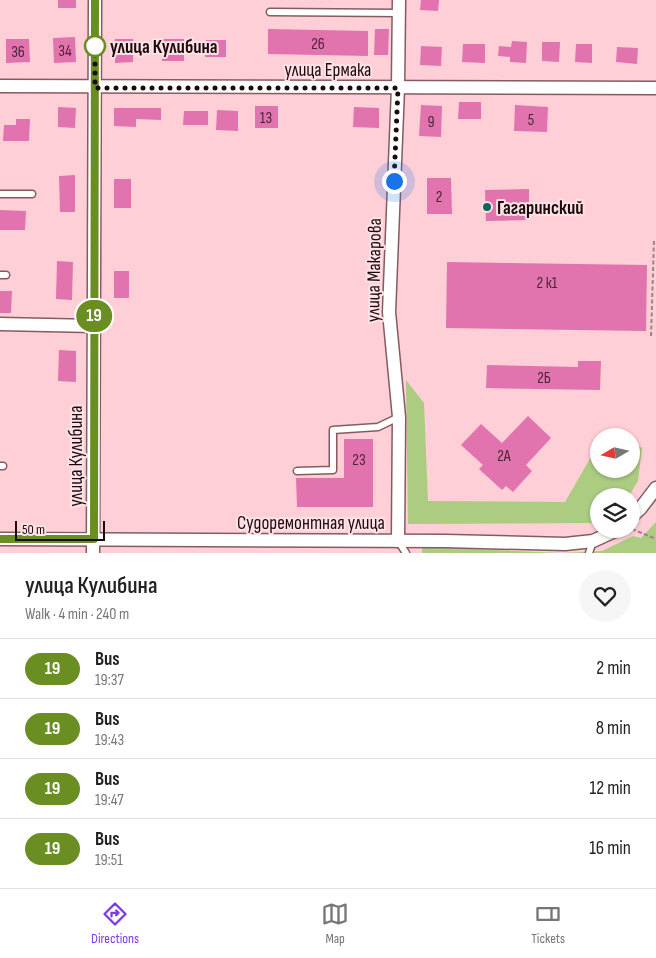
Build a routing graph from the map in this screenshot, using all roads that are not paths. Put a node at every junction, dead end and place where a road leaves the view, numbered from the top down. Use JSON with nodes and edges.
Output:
{"nodes":[{"id":1,"x":95,"y":0,"type":"edge"},
{"id":2,"x":399,"y":6,"type":"edge"},
{"id":3,"x":270,"y":12,"type":"dead end"},
{"id":4,"x":0,"y":86,"type":"edge"},
{"id":5,"x":95,"y":88,"type":"junction"},
{"id":6,"x":398,"y":88,"type":"junction"},
{"id":7,"x":656,"y":88,"type":"edge"},
{"id":8,"x":0,"y":194,"type":"edge"},
{"id":9,"x":32,"y":194,"type":"dead end"},
{"id":10,"x":0,"y":324,"type":"edge"},
{"id":11,"x":94,"y":326,"type":"junction"},
{"id":12,"x":399,"y":417,"type":"junction"},
{"id":13,"x":297,"y":471,"type":"dead end"},
{"id":14,"x":656,"y":488,"type":"edge"},
{"id":15,"x":640,"y":509,"type":"edge"},
{"id":16,"x":605,"y":538,"type":"edge"},
{"id":17,"x":0,"y":539,"type":"edge"},
{"id":18,"x":94,"y":539,"type":"junction"},
{"id":19,"x":397,"y":547,"type":"edge"},
{"id":20,"x":591,"y":547,"type":"edge"},
{"id":21,"x":93,"y":553,"type":"edge"},
{"id":22,"x":406,"y":553,"type":"edge"}],
"edges":[{"from":1,"to":5,"type":"street","name":"улица Кулибина"},
{"from":2,"to":3,"type":"lane"},
{"from":2,"to":6,"type":"street","name":"улица Макарова"},
{"from":4,"to":5,"type":"street","name":"улица Ермака"},
{"from":5,"to":6,"type":"street","name":"улица Ермака"},
{"from":5,"to":11,"type":"street","name":"улица Кулибина"},
{"from":6,"to":7,"type":"street","name":"улица Ермака"},
{"from":6,"to":12,"type":"street","name":"улица Макарова"},
{"from":8,"to":9,"type":"lane"},
{"from":10,"to":11,"type":"street"},
{"from":11,"to":18,"type":"street","name":"улица Кулибина"},
{"from":12,"to":13,"type":"lane"},
{"from":12,"to":19,"type":"street","name":"улица Макарова"},
{"from":14,"to":15,"type":"street"},
{"from":16,"to":20,"type":"street","name":"Судоремонтная улица"},
{"from":17,"to":18,"type":"street","name":"Судоремонтная улица"},
{"from":18,"to":19,"type":"street","name":"Судоремонтная улица"},
{"from":18,"to":21,"type":"street","name":"улица Кулибина"},
{"from":19,"to":20,"type":"street","name":"Судоремонтная улица"},
{"from":19,"to":22,"type":"lane"}]}
